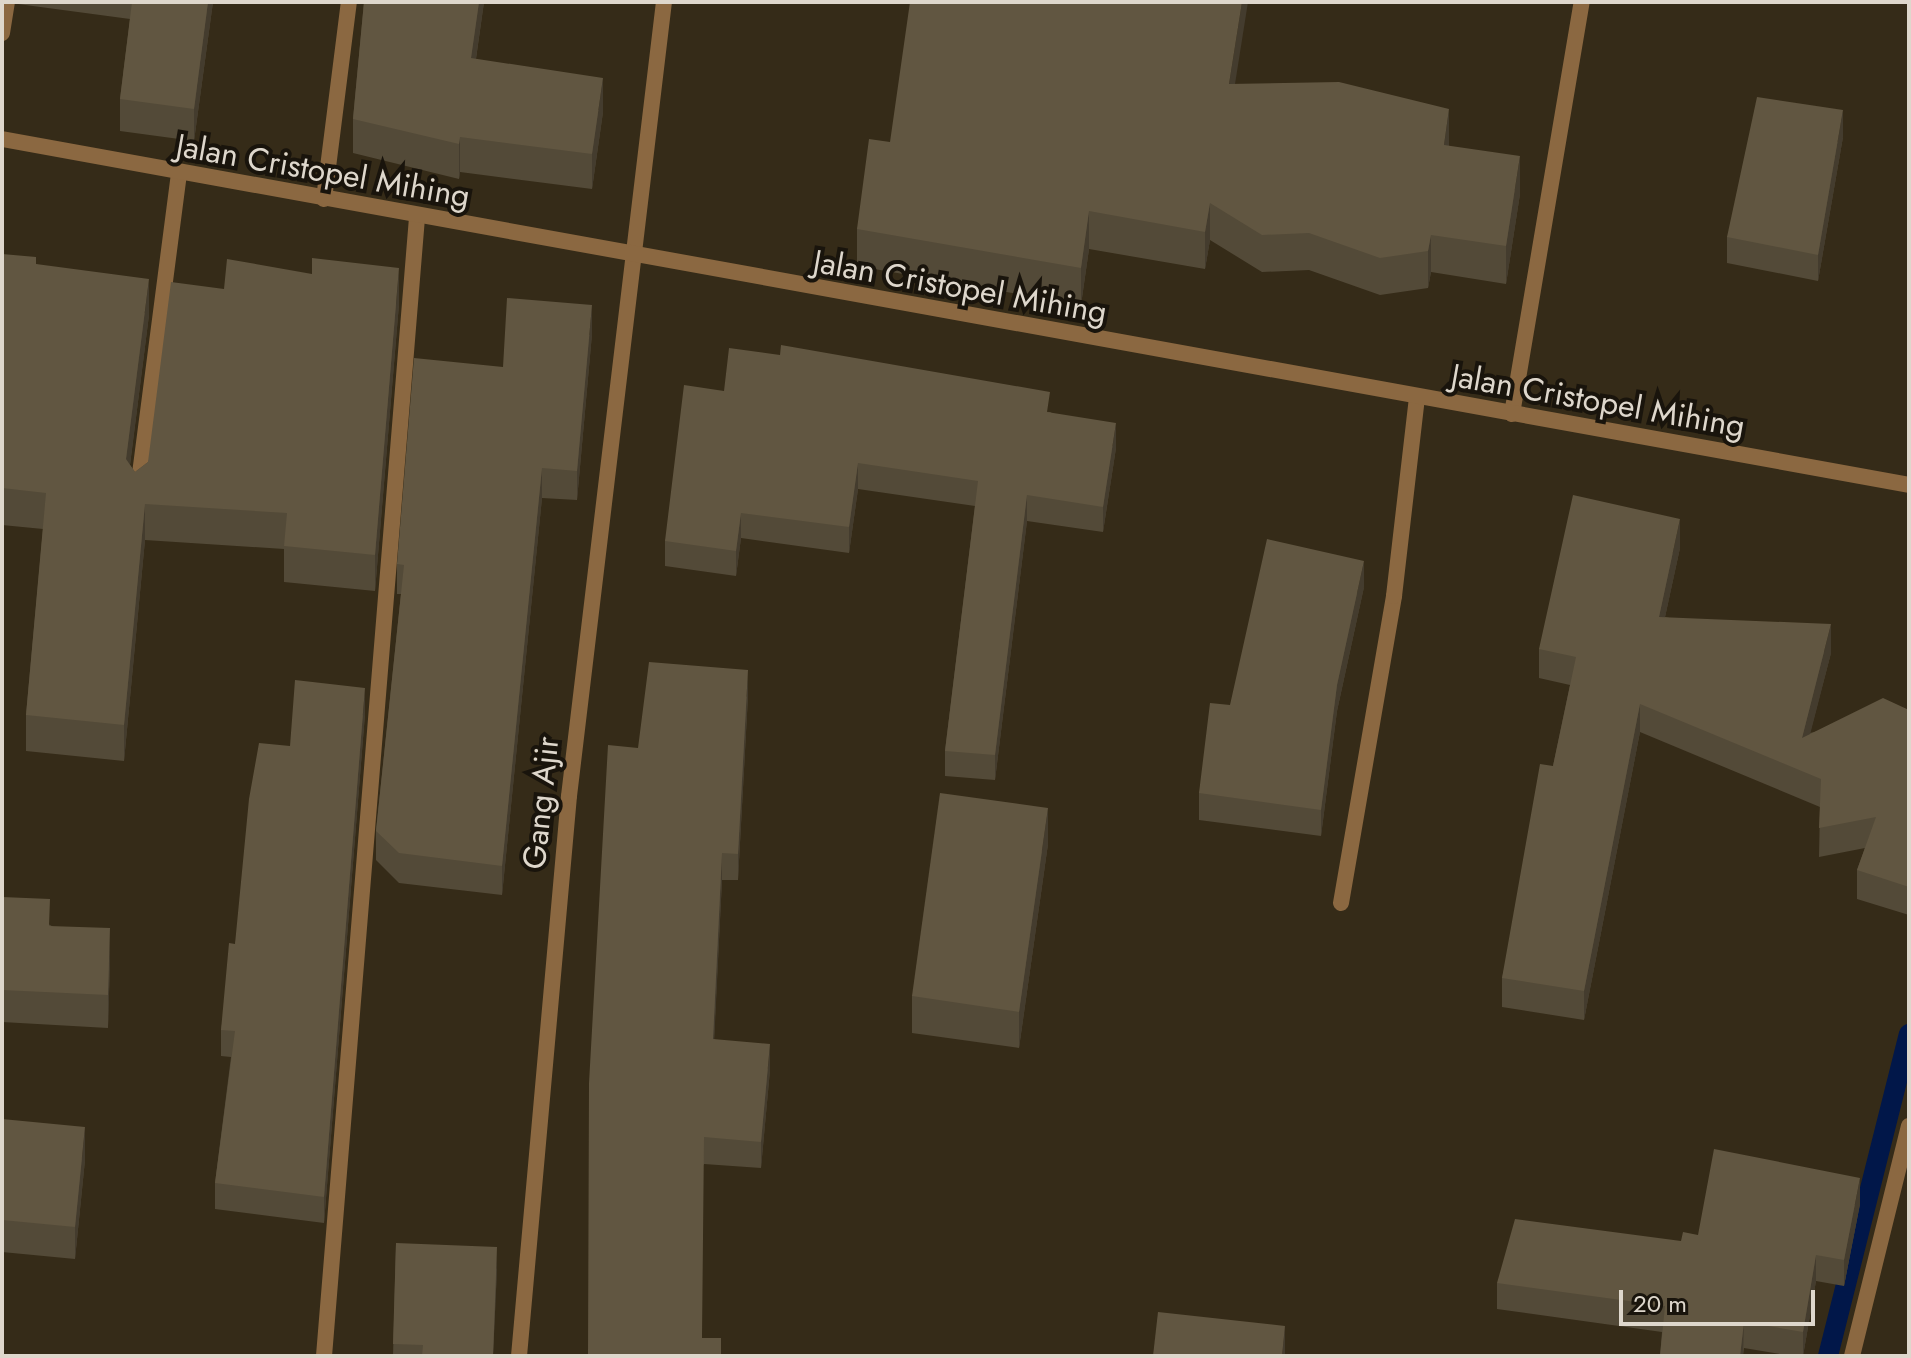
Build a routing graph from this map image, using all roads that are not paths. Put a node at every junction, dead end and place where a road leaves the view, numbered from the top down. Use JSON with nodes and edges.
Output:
{"nodes":[{"id":1,"x":7,"y":2,"type":"edge"},
{"id":2,"x":349,"y":2,"type":"edge"},
{"id":3,"x":664,"y":2,"type":"edge"},
{"id":4,"x":1582,"y":2,"type":"edge"},
{"id":5,"x":2,"y":33,"type":"edge"},
{"id":6,"x":2,"y":139,"type":"edge"},
{"id":7,"x":179,"y":173,"type":"junction"},
{"id":8,"x":324,"y":199,"type":"junction"},
{"id":9,"x":417,"y":217,"type":"junction"},
{"id":10,"x":629,"y":256,"type":"junction"},
{"id":11,"x":1417,"y":397,"type":"junction"},
{"id":12,"x":1512,"y":414,"type":"junction"},
{"id":13,"x":1909,"y":485,"type":"edge"},
{"id":14,"x":137,"y":497,"type":"edge"},
{"id":15,"x":1341,"y":903,"type":"dead end"},
{"id":16,"x":1909,"y":1126,"type":"edge"},
{"id":17,"x":324,"y":1356,"type":"edge"},
{"id":18,"x":519,"y":1356,"type":"edge"},
{"id":19,"x":1852,"y":1356,"type":"edge"}],
"edges":[{"from":1,"to":5,"type":"street"},
{"from":2,"to":8,"type":"street"},
{"from":3,"to":10,"type":"street","name":"Gang Ajir"},
{"from":4,"to":12,"type":"street"},
{"from":6,"to":7,"type":"street","name":"Jalan Cristopel Mihing"},
{"from":7,"to":8,"type":"street","name":"Jalan Cristopel Mihing"},
{"from":7,"to":14,"type":"street"},
{"from":8,"to":9,"type":"street","name":"Jalan Cristopel Mihing"},
{"from":9,"to":10,"type":"street","name":"Jalan Cristopel Mihing"},
{"from":9,"to":17,"type":"street"},
{"from":10,"to":11,"type":"street","name":"Jalan Cristopel Mihing"},
{"from":10,"to":18,"type":"street","name":"Gang Ajir"},
{"from":11,"to":12,"type":"street","name":"Jalan Cristopel Mihing"},
{"from":11,"to":15,"type":"street"},
{"from":12,"to":13,"type":"street","name":"Jalan Cristopel Mihing"},
{"from":16,"to":19,"type":"street"}]}
